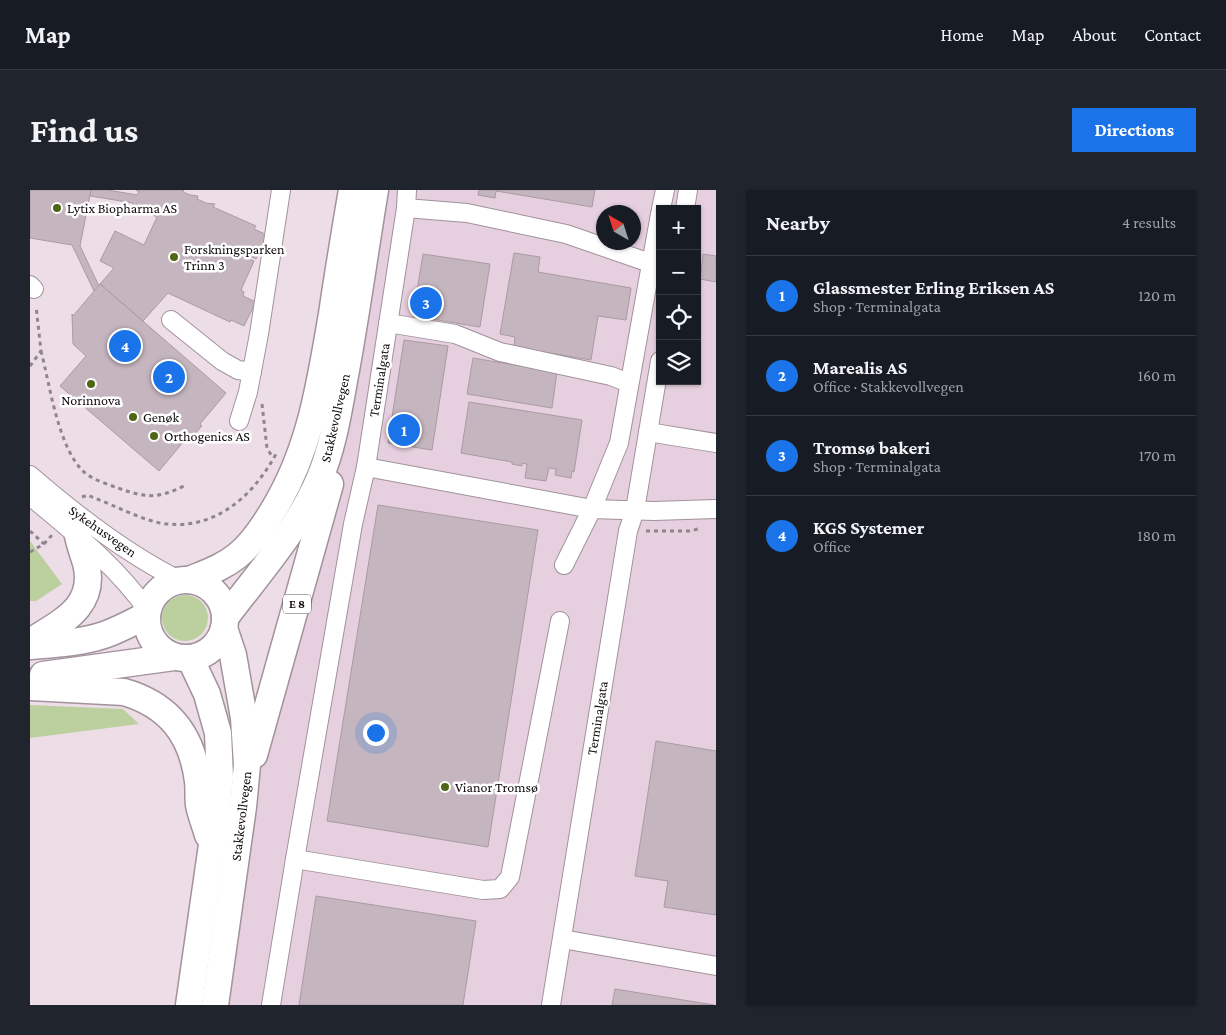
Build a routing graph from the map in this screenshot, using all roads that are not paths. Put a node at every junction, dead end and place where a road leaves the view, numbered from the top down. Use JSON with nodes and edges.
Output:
{"nodes":[{"id":1,"x":281,"y":190,"type":"edge"},
{"id":2,"x":352,"y":190,"type":"edge"},
{"id":3,"x":375,"y":190,"type":"edge"},
{"id":4,"x":408,"y":190,"type":"edge"},
{"id":5,"x":664,"y":190,"type":"edge"},
{"id":6,"x":688,"y":190,"type":"edge"},
{"id":7,"x":662,"y":205,"type":"edge"},
{"id":8,"x":686,"y":205,"type":"edge"},
{"id":9,"x":406,"y":208,"type":"junction"},
{"id":10,"x":656,"y":234,"type":"edge"},
{"id":11,"x":650,"y":263,"type":"junction"},
{"id":12,"x":171,"y":320,"type":"dead end"},
{"id":13,"x":388,"y":324,"type":"junction"},
{"id":14,"x":252,"y":372,"type":"junction"},
{"id":15,"x":629,"y":383,"type":"junction"},
{"id":16,"x":656,"y":385,"type":"edge"},
{"id":17,"x":238,"y":420,"type":"dead end"},
{"id":18,"x":336,"y":426,"type":"junction"},
{"id":19,"x":648,"y":432,"type":"junction"},
{"id":20,"x":716,"y":443,"type":"edge"},
{"id":21,"x":366,"y":467,"type":"junction"},
{"id":22,"x":30,"y":475,"type":"edge"},
{"id":23,"x":30,"y":496,"type":"edge"},
{"id":24,"x":592,"y":509,"type":"junction"},
{"id":25,"x":716,"y":509,"type":"edge"},
{"id":26,"x":635,"y":510,"type":"junction"},
{"id":27,"x":67,"y":534,"type":"junction"},
{"id":28,"x":564,"y":565,"type":"dead end"},
{"id":29,"x":185,"y":581,"type":"junction"},
{"id":30,"x":148,"y":613,"type":"junction"},
{"id":31,"x":560,"y":621,"type":"dead end"},
{"id":32,"x":225,"y":623,"type":"junction"},
{"id":33,"x":30,"y":642,"type":"edge"},
{"id":34,"x":30,"y":646,"type":"edge"},
{"id":35,"x":182,"y":658,"type":"junction"},
{"id":36,"x":30,"y":676,"type":"edge"},
{"id":37,"x":30,"y":687,"type":"edge"},
{"id":38,"x":246,"y":780,"type":"junction"},
{"id":39,"x":212,"y":847,"type":"junction"},
{"id":40,"x":295,"y":859,"type":"junction"},
{"id":41,"x":562,"y":939,"type":"junction"},
{"id":42,"x":716,"y":966,"type":"edge"},
{"id":43,"x":189,"y":1005,"type":"edge"},
{"id":44,"x":215,"y":1005,"type":"edge"},
{"id":45,"x":272,"y":1005,"type":"edge"},
{"id":46,"x":551,"y":1005,"type":"edge"}],
"edges":[{"from":1,"to":14,"type":"street"},
{"from":2,"to":29,"type":"highway","name":"Stakkevollvegen"},
{"from":3,"to":18,"type":"highway","name":"Stakkevollvegen","number":"E 8"},
{"from":4,"to":9,"type":"street","name":"Terminalgata"},
{"from":5,"to":7,"type":"street"},
{"from":6,"to":8,"type":"street"},
{"from":9,"to":11,"type":"street"},
{"from":9,"to":13,"type":"street","name":"Terminalgata"},
{"from":10,"to":11,"type":"street"},
{"from":11,"to":15,"type":"street"},
{"from":12,"to":14,"type":"street"},
{"from":13,"to":15,"type":"street","name":"Terminalgata"},
{"from":13,"to":21,"type":"street","name":"Terminalgata"},
{"from":14,"to":17,"type":"street"},
{"from":15,"to":24,"type":"street"},
{"from":16,"to":19,"type":"street","name":"Terminalgata"},
{"from":18,"to":32,"type":"highway","name":"Stakkevollvegen","number":"E 8"},
{"from":18,"to":38,"type":"highway","number":"E 8"},
{"from":19,"to":20,"type":"street"},
{"from":19,"to":26,"type":"street","name":"Terminalgata"},
{"from":21,"to":24,"type":"street"},
{"from":21,"to":40,"type":"street","name":"Terminalgata"},
{"from":22,"to":29,"type":"street","name":"Sykehusvegen"},
{"from":23,"to":27,"type":"street","name":"Sykehusvegen"},
{"from":24,"to":26,"type":"street"},
{"from":24,"to":28,"type":"street"},
{"from":25,"to":26,"type":"street"},
{"from":26,"to":41,"type":"street","name":"Terminalgata"},
{"from":27,"to":30,"type":"street","name":"Sykehusvegen"},
{"from":27,"to":33,"type":"highway"},
{"from":29,"to":30,"type":"highway"},
{"from":29,"to":32,"type":"highway","number":"E 8"},
{"from":30,"to":34,"type":"highway"},
{"from":30,"to":35,"type":"highway"},
{"from":31,"to":40,"type":"street"},
{"from":32,"to":35,"type":"highway","number":"E 8"},
{"from":32,"to":38,"type":"highway","name":"Stakkevollvegen","number":"E 8"},
{"from":35,"to":36,"type":"highway","number":"E 8"},
{"from":35,"to":39,"type":"highway","name":"Stakkevollvegen"},
{"from":37,"to":39,"type":"highway"},
{"from":38,"to":44,"type":"highway","name":"Stakkevollvegen","number":"E 8"},
{"from":39,"to":43,"type":"highway","name":"Stakkevollvegen"},
{"from":40,"to":45,"type":"street","name":"Terminalgata"},
{"from":41,"to":42,"type":"street"},
{"from":41,"to":46,"type":"street","name":"Terminalgata"}]}
